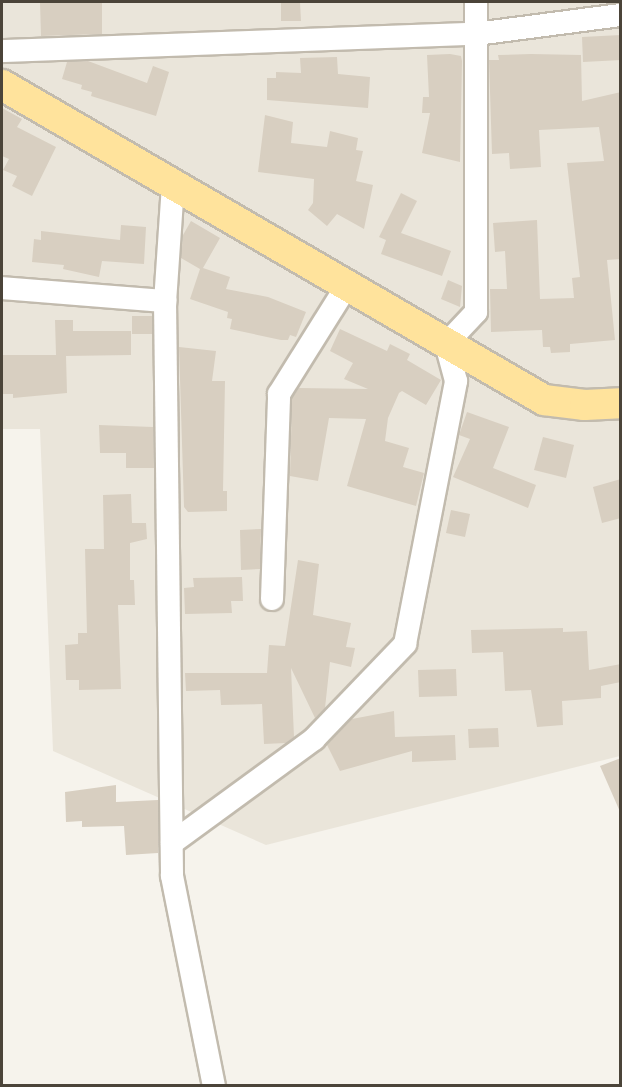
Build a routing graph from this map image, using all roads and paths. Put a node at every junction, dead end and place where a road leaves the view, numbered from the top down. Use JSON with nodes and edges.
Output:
{"nodes":[{"id":1,"x":476,"y":2,"type":"edge"},
{"id":2,"x":621,"y":15,"type":"edge"},
{"id":3,"x":477,"y":34,"type":"junction"},
{"id":4,"x":2,"y":51,"type":"edge"},
{"id":5,"x":2,"y":85,"type":"edge"},
{"id":6,"x":173,"y":185,"type":"junction"},
{"id":7,"x":346,"y":287,"type":"junction"},
{"id":8,"x":2,"y":288,"type":"edge"},
{"id":9,"x":165,"y":301,"type":"junction"},
{"id":10,"x":446,"y":345,"type":"junction"},
{"id":11,"x":621,"y":403,"type":"edge"},
{"id":12,"x":272,"y":599,"type":"dead end"},
{"id":13,"x":172,"y":843,"type":"junction"},
{"id":14,"x":214,"y":1086,"type":"edge"}],
"edges":[{"from":1,"to":3,"type":"street"},
{"from":2,"to":3,"type":"street"},
{"from":3,"to":4,"type":"street"},
{"from":3,"to":10,"type":"street"},
{"from":5,"to":6,"type":"main road"},
{"from":6,"to":7,"type":"main road"},
{"from":6,"to":9,"type":"street"},
{"from":7,"to":10,"type":"main road"},
{"from":7,"to":12,"type":"street"},
{"from":8,"to":9,"type":"street"},
{"from":9,"to":13,"type":"street"},
{"from":10,"to":11,"type":"main road"},
{"from":10,"to":13,"type":"street"},
{"from":13,"to":14,"type":"street"}]}
